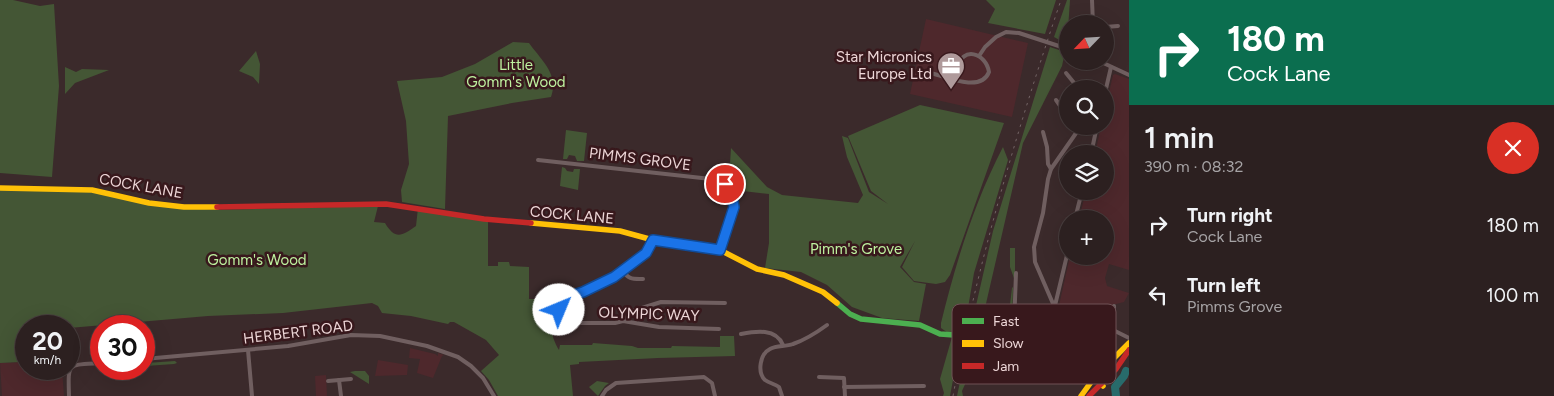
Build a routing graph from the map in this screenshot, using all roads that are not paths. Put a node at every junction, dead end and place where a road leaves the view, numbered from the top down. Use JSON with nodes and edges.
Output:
{"nodes":[{"id":1,"x":1092,"y":0,"type":"edge"},
{"id":2,"x":1093,"y":15,"type":"edge"},
{"id":3,"x":1114,"y":26,"type":"edge"},
{"id":4,"x":1118,"y":26,"type":"dead end"},
{"id":5,"x":1059,"y":46,"type":"edge"},
{"id":6,"x":979,"y":56,"type":"junction"},
{"id":7,"x":957,"y":69,"type":"dead end"},
{"id":8,"x":1114,"y":69,"type":"edge"},
{"id":9,"x":930,"y":73,"type":"dead end"},
{"id":10,"x":1066,"y":73,"type":"dead end"},
{"id":11,"x":1129,"y":74,"type":"edge"},
{"id":12,"x":1072,"y":80,"type":"edge"},
{"id":13,"x":1056,"y":100,"type":"dead end"},
{"id":14,"x":1059,"y":104,"type":"edge"},
{"id":15,"x":1043,"y":132,"type":"dead end"},
{"id":16,"x":1076,"y":135,"type":"edge"},
{"id":17,"x":538,"y":160,"type":"dead end"},
{"id":18,"x":1051,"y":169,"type":"junction"},
{"id":19,"x":0,"y":188,"type":"edge"},
{"id":20,"x":653,"y":240,"type":"junction"},
{"id":21,"x":720,"y":250,"type":"junction"},
{"id":22,"x":1064,"y":265,"type":"edge"},
{"id":23,"x":623,"y":270,"type":"junction"},
{"id":24,"x":1016,"y":273,"type":"dead end"},
{"id":25,"x":643,"y":279,"type":"dead end"},
{"id":26,"x":725,"y":304,"type":"dead end"},
{"id":27,"x":1015,"y":304,"type":"edge"},
{"id":28,"x":1053,"y":304,"type":"edge"},
{"id":29,"x":1055,"y":304,"type":"edge"},
{"id":30,"x":626,"y":321,"type":"junction"},
{"id":31,"x":827,"y":325,"type":"dead end"},
{"id":32,"x":719,"y":329,"type":"dead end"},
{"id":33,"x":1116,"y":332,"type":"edge"},
{"id":34,"x":741,"y":334,"type":"dead end"},
{"id":35,"x":952,"y":335,"type":"edge"},
{"id":36,"x":1129,"y":338,"type":"edge"},
{"id":37,"x":1129,"y":343,"type":"edge"},
{"id":38,"x":783,"y":345,"type":"junction"},
{"id":39,"x":248,"y":350,"type":"junction"},
{"id":40,"x":1129,"y":350,"type":"edge"},
{"id":41,"x":155,"y":358,"type":"edge"},
{"id":42,"x":1116,"y":359,"type":"edge"},
{"id":43,"x":1116,"y":363,"type":"edge"},
{"id":44,"x":90,"y":364,"type":"edge"},
{"id":45,"x":1116,"y":368,"type":"edge"},
{"id":46,"x":820,"y":377,"type":"dead end"},
{"id":47,"x":351,"y":379,"type":"dead end"},
{"id":48,"x":339,"y":380,"type":"junction"},
{"id":49,"x":328,"y":381,"type":"dead end"},
{"id":50,"x":1096,"y":384,"type":"edge"},
{"id":51,"x":1097,"y":384,"type":"edge"},
{"id":52,"x":924,"y":386,"type":"dead end"},
{"id":53,"x":844,"y":387,"type":"junction"},
{"id":54,"x":69,"y":396,"type":"edge"},
{"id":55,"x":252,"y":396,"type":"edge"},
{"id":56,"x":341,"y":396,"type":"edge"},
{"id":57,"x":494,"y":396,"type":"edge"},
{"id":58,"x":602,"y":396,"type":"edge"},
{"id":59,"x":715,"y":396,"type":"edge"},
{"id":60,"x":782,"y":396,"type":"edge"},
{"id":61,"x":844,"y":396,"type":"edge"},
{"id":62,"x":1081,"y":396,"type":"edge"},
{"id":63,"x":1089,"y":396,"type":"edge"}],
"edges":[{"from":1,"to":2,"type":"street"},
{"from":3,"to":4,"type":"street"},
{"from":5,"to":6,"type":"street"},
{"from":6,"to":7,"type":"street"},
{"from":6,"to":9,"type":"street"},
{"from":8,"to":11,"type":"street"},
{"from":10,"to":12,"type":"street"},
{"from":13,"to":14,"type":"street"},
{"from":15,"to":18,"type":"street"},
{"from":16,"to":18,"type":"street"},
{"from":17,"to":21,"type":"street","name":"PIMMS GROVE"},
{"from":18,"to":28,"type":"street"},
{"from":19,"to":20,"type":"street","name":"COCK LANE"},
{"from":20,"to":21,"type":"street","name":"COCK LANE"},
{"from":20,"to":23,"type":"street","name":"OLYMPIC WAY"},
{"from":21,"to":35,"type":"street","name":"COCK LANE","bridge":true},
{"from":22,"to":29,"type":"street"},
{"from":23,"to":25,"type":"street"},
{"from":23,"to":30,"type":"street","name":"OLYMPIC WAY"},
{"from":24,"to":27,"type":"street"},
{"from":26,"to":30,"type":"street"},
{"from":30,"to":32,"type":"street","name":"OLYMPIC WAY"},
{"from":31,"to":38,"type":"street"},
{"from":33,"to":36,"type":"street"},
{"from":34,"to":38,"type":"street"},
{"from":37,"to":42,"type":"street"},
{"from":38,"to":60,"type":"street"},
{"from":39,"to":41,"type":"street","name":"HERBERT ROAD"},
{"from":39,"to":55,"type":"street"},
{"from":39,"to":57,"type":"street","name":"HERBERT ROAD"},
{"from":40,"to":43,"type":"street"},
{"from":40,"to":45,"type":"street"},
{"from":44,"to":54,"type":"street"},
{"from":46,"to":53,"type":"street"},
{"from":47,"to":48,"type":"street"},
{"from":48,"to":49,"type":"street"},
{"from":48,"to":56,"type":"street"},
{"from":50,"to":62,"type":"street"},
{"from":51,"to":63,"type":"street"},
{"from":52,"to":53,"type":"street"},
{"from":53,"to":61,"type":"street"},
{"from":58,"to":59,"type":"street"}]}
